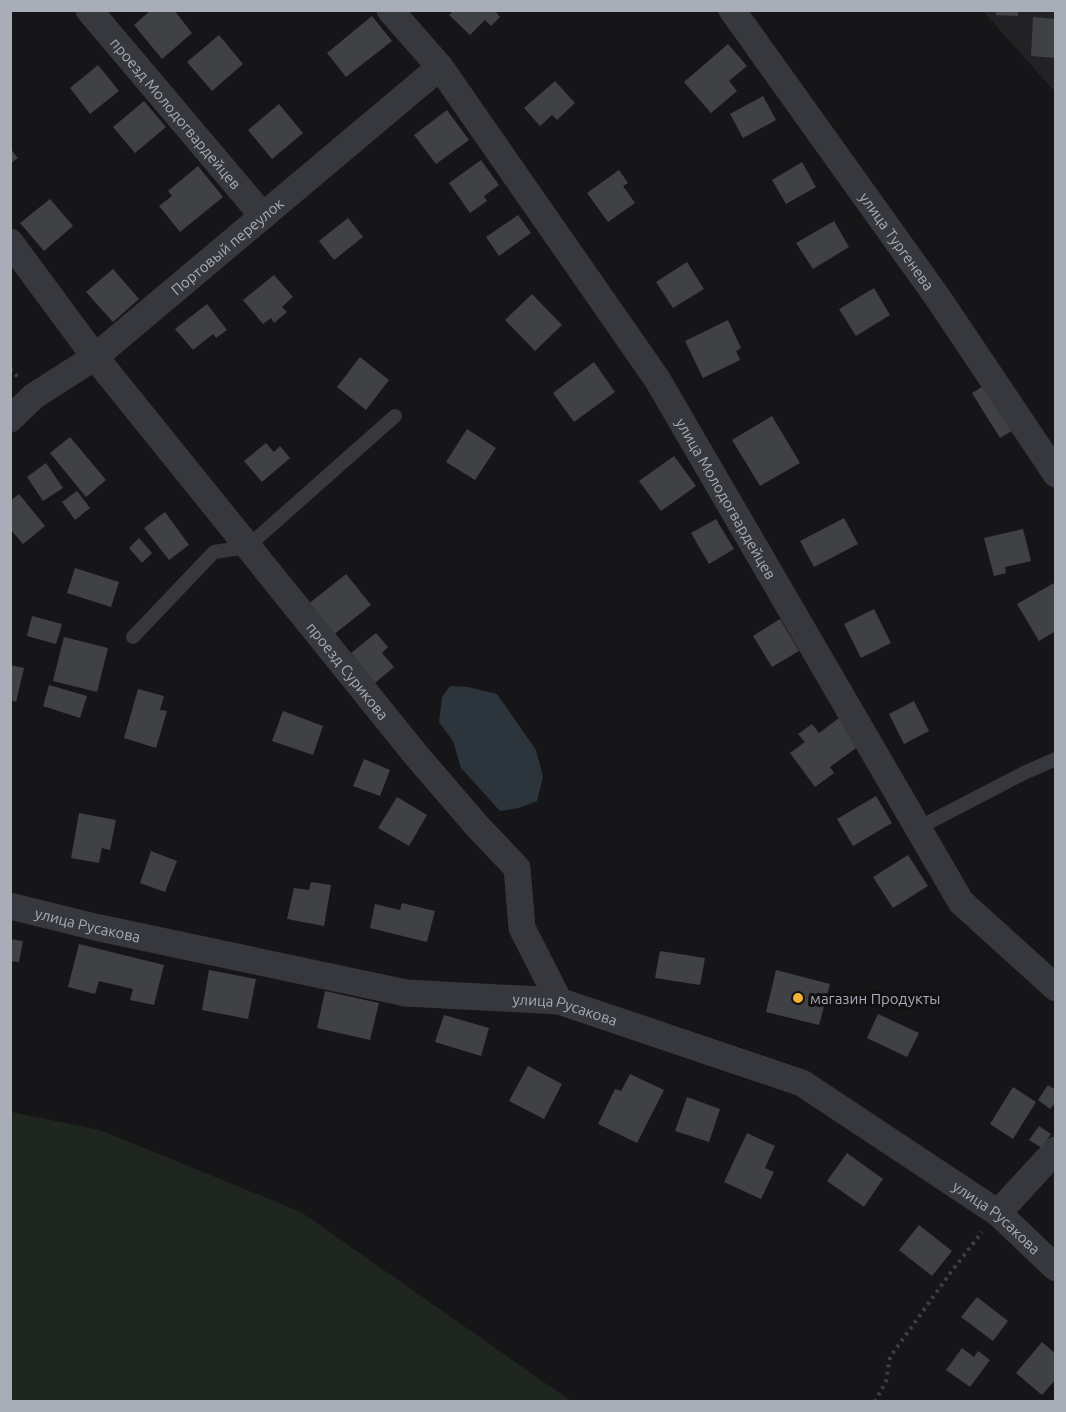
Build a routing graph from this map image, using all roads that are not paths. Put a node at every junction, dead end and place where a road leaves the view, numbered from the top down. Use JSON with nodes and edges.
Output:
{"nodes":[{"id":1,"x":89,"y":10,"type":"edge"},
{"id":2,"x":390,"y":10,"type":"edge"},
{"id":3,"x":732,"y":10,"type":"edge"},
{"id":4,"x":440,"y":68,"type":"junction"},
{"id":5,"x":263,"y":216,"type":"junction"},
{"id":6,"x":10,"y":242,"type":"edge"},
{"id":7,"x":95,"y":357,"type":"junction"},
{"id":8,"x":22,"y":393,"type":"edge"},
{"id":9,"x":395,"y":416,"type":"dead end"},
{"id":10,"x":10,"y":419,"type":"edge"},
{"id":11,"x":1056,"y":474,"type":"edge"},
{"id":12,"x":248,"y":547,"type":"junction"},
{"id":13,"x":133,"y":637,"type":"dead end"},
{"id":14,"x":1056,"y":759,"type":"edge"},
{"id":15,"x":918,"y":828,"type":"junction"},
{"id":16,"x":10,"y":906,"type":"edge"},
{"id":17,"x":1056,"y":988,"type":"edge"},
{"id":18,"x":559,"y":1001,"type":"junction"},
{"id":19,"x":1056,"y":1150,"type":"edge"},
{"id":20,"x":998,"y":1213,"type":"junction"},
{"id":21,"x":1056,"y":1268,"type":"edge"}],
"edges":[{"from":1,"to":5,"type":"street","name":"проезд Молодогвардейцев"},
{"from":2,"to":4,"type":"street","name":"улица Молодогвардейцев"},
{"from":3,"to":11,"type":"street","name":"улица Тургенева"},
{"from":4,"to":5,"type":"street","name":"Портовый переулок"},
{"from":4,"to":15,"type":"street","name":"улица Молодогвардейцев"},
{"from":5,"to":7,"type":"street","name":"Портовый переулок"},
{"from":6,"to":7,"type":"street","name":"проезд Сурикова"},
{"from":7,"to":8,"type":"street","name":"Портовый переулок"},
{"from":7,"to":12,"type":"street","name":"проезд Сурикова"},
{"from":8,"to":10,"type":"street","name":"Портовый переулок"},
{"from":9,"to":12,"type":"lane"},
{"from":12,"to":13,"type":"lane"},
{"from":12,"to":18,"type":"street","name":"проезд Сурикова"},
{"from":14,"to":15,"type":"lane"},
{"from":15,"to":17,"type":"street","name":"улица Молодогвардейцев"},
{"from":16,"to":18,"type":"street","name":"улица Русакова"},
{"from":18,"to":20,"type":"street","name":"улица Русакова"},
{"from":19,"to":20,"type":"street"},
{"from":20,"to":21,"type":"street","name":"улица Русакова"}]}
